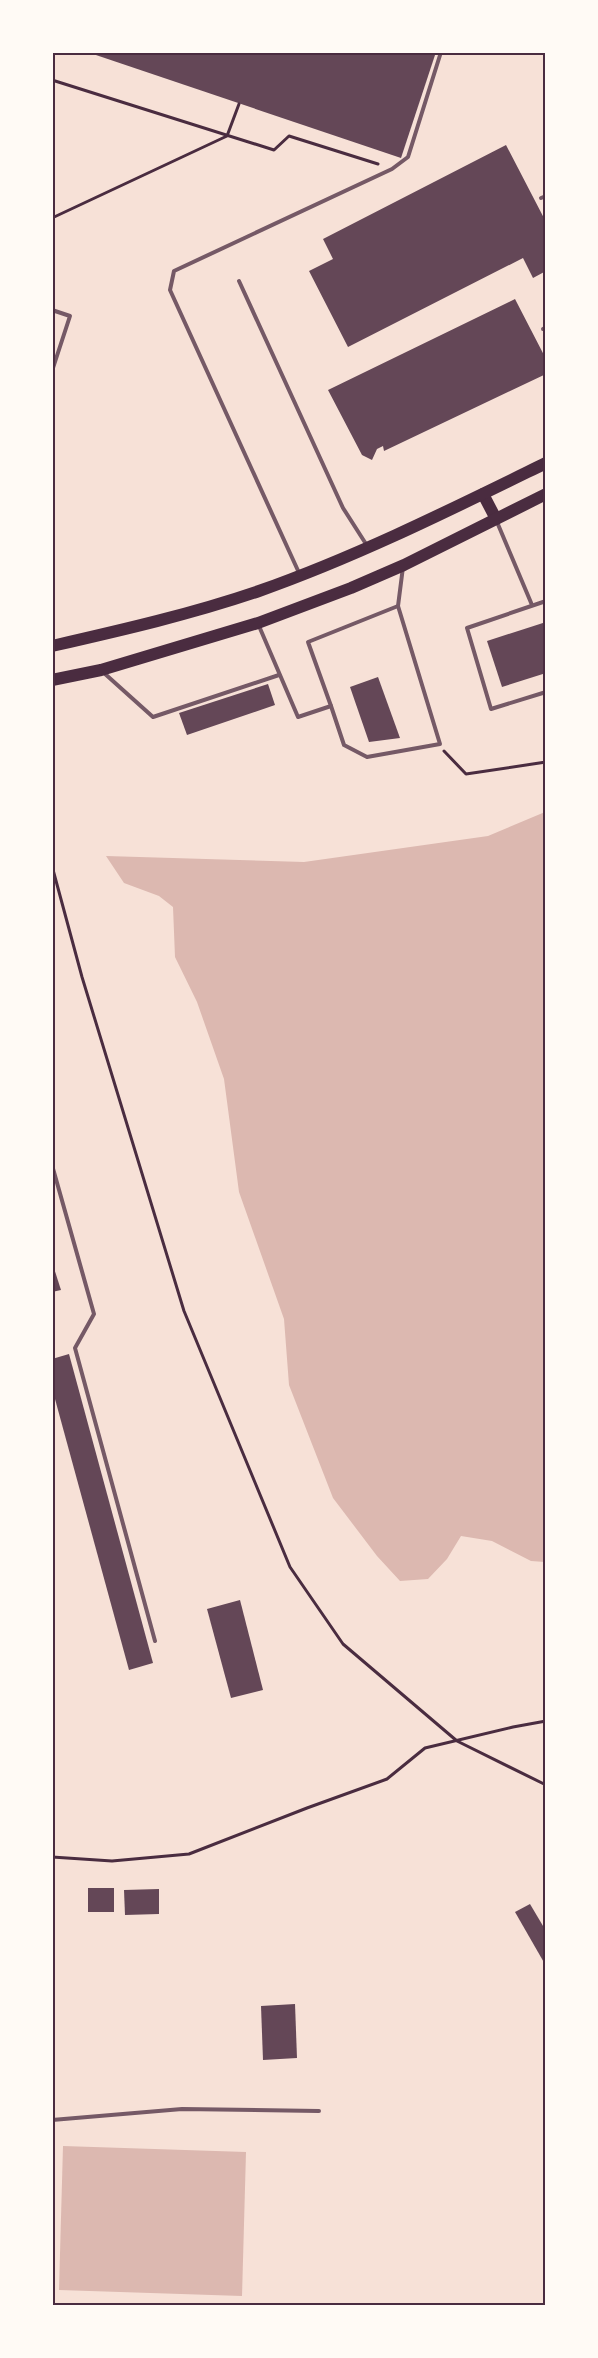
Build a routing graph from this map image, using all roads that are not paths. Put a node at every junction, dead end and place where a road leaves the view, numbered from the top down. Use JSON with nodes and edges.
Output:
{"nodes":[{"id":1,"x":441,"y":52,"type":"edge"},
{"id":2,"x":239,"y":281,"type":"dead end"},
{"id":3,"x":52,"y":310,"type":"edge"},
{"id":4,"x":52,"y":370,"type":"edge"},
{"id":5,"x":546,"y":463,"type":"edge"},
{"id":6,"x":483,"y":494,"type":"junction"},
{"id":7,"x":546,"y":494,"type":"edge"},
{"id":8,"x":496,"y":519,"type":"junction"},
{"id":9,"x":368,"y":548,"type":"junction"},
{"id":10,"x":404,"y":565,"type":"junction"},
{"id":11,"x":300,"y":576,"type":"junction"},
{"id":12,"x":546,"y":601,"type":"edge"},
{"id":13,"x":532,"y":605,"type":"junction"},
{"id":14,"x":398,"y":606,"type":"junction"},
{"id":15,"x":258,"y":623,"type":"junction"},
{"id":16,"x":52,"y":646,"type":"edge"},
{"id":17,"x":101,"y":670,"type":"junction"},
{"id":18,"x":279,"y":675,"type":"junction"},
{"id":19,"x":52,"y":680,"type":"edge"},
{"id":20,"x":546,"y":692,"type":"edge"},
{"id":21,"x":331,"y":706,"type":"junction"},
{"id":22,"x":52,"y":1165,"type":"edge"},
{"id":23,"x":155,"y":1641,"type":"dead end"},
{"id":24,"x":319,"y":2111,"type":"dead end"},
{"id":25,"x":52,"y":2120,"type":"edge"}],
"edges":[{"from":1,"to":11,"type":"lane"},
{"from":2,"to":9,"type":"lane"},
{"from":3,"to":4,"type":"lane"},
{"from":5,"to":6,"type":"main road"},
{"from":6,"to":8,"type":"main road"},
{"from":6,"to":9,"type":"main road"},
{"from":7,"to":8,"type":"main road"},
{"from":8,"to":10,"type":"main road"},
{"from":8,"to":13,"type":"lane"},
{"from":9,"to":11,"type":"main road"},
{"from":10,"to":14,"type":"lane"},
{"from":10,"to":15,"type":"main road"},
{"from":11,"to":16,"type":"main road"},
{"from":12,"to":13,"type":"lane"},
{"from":13,"to":20,"type":"lane"},
{"from":14,"to":21,"type":"lane"},
{"from":14,"to":21,"type":"lane"},
{"from":15,"to":17,"type":"main road"},
{"from":15,"to":18,"type":"lane"},
{"from":17,"to":18,"type":"lane"},
{"from":17,"to":19,"type":"main road"},
{"from":18,"to":21,"type":"lane"},
{"from":22,"to":23,"type":"lane"},
{"from":24,"to":25,"type":"lane"}]}
